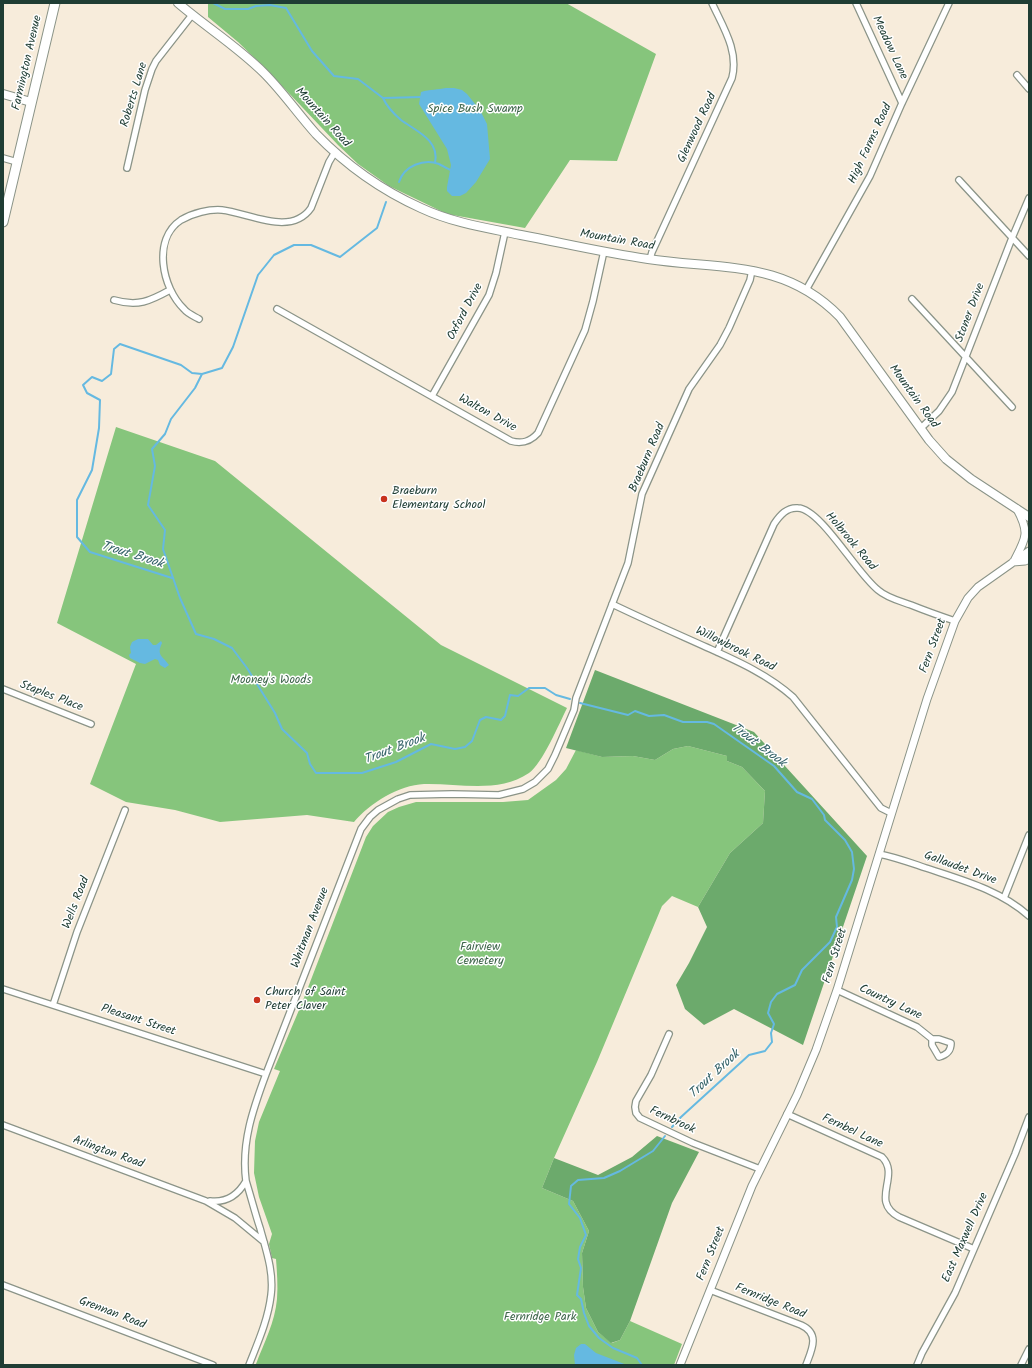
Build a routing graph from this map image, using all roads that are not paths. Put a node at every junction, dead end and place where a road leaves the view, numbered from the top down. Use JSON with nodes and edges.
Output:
{"nodes":[{"id":1,"x":55,"y":3,"type":"edge"},
{"id":2,"x":178,"y":3,"type":"edge"},
{"id":3,"x":712,"y":3,"type":"edge"},
{"id":4,"x":856,"y":3,"type":"edge"},
{"id":5,"x":949,"y":3,"type":"edge"},
{"id":6,"x":192,"y":15,"type":"junction"},
{"id":7,"x":1017,"y":75,"type":"dead end"},
{"id":8,"x":1029,"y":89,"type":"edge"},
{"id":9,"x":3,"y":94,"type":"edge"},
{"id":10,"x":31,"y":102,"type":"junction"},
{"id":11,"x":902,"y":103,"type":"junction"},
{"id":12,"x":335,"y":152,"type":"junction"},
{"id":13,"x":3,"y":158,"type":"edge"},
{"id":14,"x":17,"y":162,"type":"junction"},
{"id":15,"x":126,"y":168,"type":"dead end"},
{"id":16,"x":959,"y":180,"type":"dead end"},
{"id":17,"x":1029,"y":198,"type":"edge"},
{"id":18,"x":3,"y":222,"type":"edge"},
{"id":19,"x":506,"y":232,"type":"junction"},
{"id":20,"x":1012,"y":238,"type":"junction"},
{"id":21,"x":604,"y":251,"type":"junction"},
{"id":22,"x":1029,"y":256,"type":"edge"},
{"id":23,"x":650,"y":259,"type":"junction"},
{"id":24,"x":752,"y":270,"type":"junction"},
{"id":25,"x":170,"y":290,"type":"junction"},
{"id":26,"x":806,"y":290,"type":"junction"},
{"id":27,"x":912,"y":299,"type":"dead end"},
{"id":28,"x":114,"y":300,"type":"dead end"},
{"id":29,"x":277,"y":309,"type":"dead end"},
{"id":30,"x":199,"y":319,"type":"dead end"},
{"id":31,"x":966,"y":358,"type":"junction"},
{"id":32,"x":432,"y":396,"type":"junction"},
{"id":33,"x":1012,"y":407,"type":"dead end"},
{"id":34,"x":920,"y":428,"type":"junction"},
{"id":35,"x":1017,"y":509,"type":"junction"},
{"id":36,"x":1029,"y":517,"type":"edge"},
{"id":37,"x":1029,"y":551,"type":"edge"},
{"id":38,"x":1029,"y":560,"type":"edge"},
{"id":39,"x":1013,"y":562,"type":"junction"},
{"id":40,"x":612,"y":604,"type":"junction"},
{"id":41,"x":955,"y":621,"type":"junction"},
{"id":42,"x":717,"y":652,"type":"junction"},
{"id":43,"x":3,"y":690,"type":"edge"},
{"id":44,"x":574,"y":710,"type":"joint"},
{"id":45,"x":91,"y":724,"type":"dead end"},
{"id":46,"x":125,"y":810,"type":"dead end"},
{"id":47,"x":891,"y":813,"type":"junction"},
{"id":48,"x":1029,"y":835,"type":"edge"},
{"id":49,"x":879,"y":854,"type":"junction"},
{"id":50,"x":1004,"y":898,"type":"junction"},
{"id":51,"x":1029,"y":916,"type":"edge"},
{"id":52,"x":3,"y":989,"type":"edge"},
{"id":53,"x":837,"y":990,"type":"junction"},
{"id":54,"x":53,"y":1005,"type":"junction"},
{"id":55,"x":669,"y":1034,"type":"dead end"},
{"id":56,"x":932,"y":1039,"type":"dead end"},
{"id":57,"x":266,"y":1074,"type":"junction"},
{"id":58,"x":787,"y":1114,"type":"junction"},
{"id":59,"x":1029,"y":1117,"type":"edge"},
{"id":60,"x":3,"y":1125,"type":"edge"},
{"id":61,"x":760,"y":1169,"type":"junction"},
{"id":62,"x":246,"y":1181,"type":"junction"},
{"id":63,"x":206,"y":1201,"type":"junction"},
{"id":64,"x":264,"y":1242,"type":"junction"},
{"id":65,"x":974,"y":1249,"type":"junction"},
{"id":66,"x":3,"y":1284,"type":"edge"},
{"id":67,"x":710,"y":1290,"type":"junction"},
{"id":68,"x":1029,"y":1350,"type":"edge"},
{"id":69,"x":213,"y":1365,"type":"edge"},
{"id":70,"x":249,"y":1365,"type":"edge"},
{"id":71,"x":680,"y":1365,"type":"edge"},
{"id":72,"x":806,"y":1365,"type":"edge"},
{"id":73,"x":916,"y":1365,"type":"edge"},
{"id":74,"x":1021,"y":1365,"type":"edge"}],
"edges":[{"from":1,"to":10,"type":"main road","name":"Farmington Avenue"},
{"from":2,"to":6,"type":"main road","name":"Mountain Road"},
{"from":3,"to":23,"type":"street","name":"Glenwood Road"},
{"from":4,"to":11,"type":"street","name":"Meadow Lane"},
{"from":5,"to":11,"type":"street","name":"High Farms Road"},
{"from":6,"to":12,"type":"main road","name":"Mountain Road"},
{"from":6,"to":15,"type":"street","name":"Roberts Lane"},
{"from":7,"to":8,"type":"street"},
{"from":9,"to":10,"type":"main road"},
{"from":10,"to":14,"type":"main road","name":"Farmington Avenue"},
{"from":11,"to":26,"type":"street","name":"High Farms Road"},
{"from":12,"to":19,"type":"main road","name":"Mountain Road"},
{"from":12,"to":25,"type":"street"},
{"from":13,"to":14,"type":"street"},
{"from":14,"to":18,"type":"main road","name":"Farmington Avenue"},
{"from":16,"to":20,"type":"street"},
{"from":17,"to":20,"type":"street","name":"Stoner Drive"},
{"from":19,"to":21,"type":"main road","name":"Mountain Road"},
{"from":19,"to":32,"type":"street","name":"Oxford Drive"},
{"from":20,"to":22,"type":"street"},
{"from":20,"to":31,"type":"street","name":"Stoner Drive"},
{"from":21,"to":23,"type":"main road","name":"Mountain Road"},
{"from":21,"to":32,"type":"street","name":"Walton Drive"},
{"from":23,"to":24,"type":"main road","name":"Mountain Road"},
{"from":24,"to":26,"type":"main road","name":"Mountain Road"},
{"from":24,"to":40,"type":"street","name":"Braeburn Road"},
{"from":25,"to":28,"type":"street"},
{"from":25,"to":30,"type":"street"},
{"from":26,"to":34,"type":"main road","name":"Mountain Road"},
{"from":27,"to":31,"type":"street"},
{"from":29,"to":32,"type":"street","name":"Walton Drive"},
{"from":31,"to":33,"type":"street"},
{"from":31,"to":34,"type":"street","name":"Stoner Drive"},
{"from":34,"to":35,"type":"main road","name":"Mountain Road"},
{"from":35,"to":36,"type":"main road","name":"Mountain Road"},
{"from":35,"to":39,"type":"street"},
{"from":37,"to":39,"type":"street","name":"Fern Street"},
{"from":38,"to":39,"type":"street","name":"Fern Street"},
{"from":39,"to":41,"type":"street","name":"Fern Street"},
{"from":40,"to":42,"type":"street","name":"Willowbrook Road"},
{"from":40,"to":44,"type":"street","name":"Braeburn Road"},
{"from":41,"to":42,"type":"street","name":"Holbrook Road"},
{"from":41,"to":47,"type":"street","name":"Fern Street"},
{"from":42,"to":47,"type":"street","name":"Willowbrook Road"},
{"from":43,"to":45,"type":"street","name":"Staples Place"},
{"from":44,"to":57,"type":"street","name":"Whitman Avenue"},
{"from":46,"to":54,"type":"street","name":"Wells Road"},
{"from":47,"to":49,"type":"street","name":"Fern Street"},
{"from":48,"to":50,"type":"street"},
{"from":49,"to":50,"type":"street","name":"Gallaudet Drive"},
{"from":49,"to":53,"type":"street","name":"Fern Street"},
{"from":50,"to":51,"type":"street","name":"Gallaudet Drive"},
{"from":52,"to":54,"type":"street","name":"Pleasant Street"},
{"from":53,"to":56,"type":"street","name":"Country Lane"},
{"from":53,"to":58,"type":"street","name":"Fern Street"},
{"from":54,"to":57,"type":"street","name":"Pleasant Street"},
{"from":55,"to":61,"type":"street","name":"Fernbrook"},
{"from":57,"to":62,"type":"street","name":"Whitman Avenue"},
{"from":58,"to":61,"type":"street","name":"Fern Street"},
{"from":58,"to":65,"type":"street","name":"Fernbel Lane"},
{"from":59,"to":65,"type":"street","name":"East Maxwell Drive"},
{"from":60,"to":63,"type":"street","name":"Arlington Road"},
{"from":61,"to":67,"type":"street","name":"Fern Street"},
{"from":62,"to":63,"type":"street","name":"Arlington Road"},
{"from":62,"to":64,"type":"street","name":"Whitman Avenue"},
{"from":63,"to":64,"type":"street","name":"Arlington Road"},
{"from":64,"to":70,"type":"street","name":"Whitman Avenue"},
{"from":65,"to":73,"type":"street","name":"East Maxwell Drive"},
{"from":66,"to":69,"type":"street","name":"Grennan Road"},
{"from":67,"to":71,"type":"street","name":"Fern Street"},
{"from":67,"to":72,"type":"street","name":"Fernridge Road"},
{"from":68,"to":74,"type":"street"}]}
